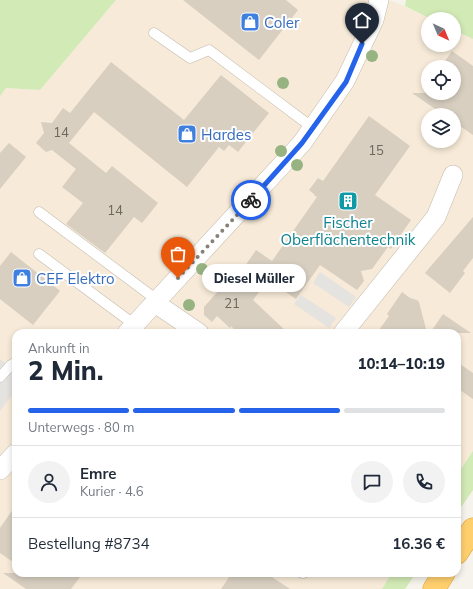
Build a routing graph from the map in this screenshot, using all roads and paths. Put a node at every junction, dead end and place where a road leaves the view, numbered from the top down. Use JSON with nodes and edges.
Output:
{"nodes":[{"id":1,"x":379,"y":0,"type":"edge"},
{"id":2,"x":154,"y":33,"type":"dead end"},
{"id":3,"x":313,"y":128,"type":"junction"},
{"id":4,"x":453,"y":175,"type":"dead end"},
{"id":5,"x":39,"y":212,"type":"dead end"},
{"id":6,"x":39,"y":254,"type":"dead end"},
{"id":7,"x":156,"y":302,"type":"junction"},
{"id":8,"x":131,"y":329,"type":"edge"},
{"id":9,"x":193,"y":329,"type":"edge"},
{"id":10,"x":346,"y":329,"type":"edge"},
{"id":11,"x":12,"y":364,"type":"edge"},
{"id":12,"x":0,"y":377,"type":"edge"},
{"id":13,"x":12,"y":457,"type":"edge"},
{"id":14,"x":0,"y":470,"type":"edge"},
{"id":15,"x":473,"y":529,"type":"edge"},
{"id":16,"x":461,"y":547,"type":"edge"},
{"id":17,"x":442,"y":577,"type":"edge"},
{"id":18,"x":434,"y":589,"type":"edge"}],
"edges":[{"from":1,"to":3,"type":"street"},
{"from":2,"to":3,"type":"lane"},
{"from":3,"to":7,"type":"street"},
{"from":4,"to":10,"type":"street"},
{"from":5,"to":7,"type":"lane"},
{"from":6,"to":8,"type":"lane"},
{"from":7,"to":8,"type":"street"},
{"from":7,"to":9,"type":"street"},
{"from":11,"to":12,"type":"lane"},
{"from":13,"to":14,"type":"street"},
{"from":15,"to":16,"type":"highway"},
{"from":17,"to":18,"type":"highway"}]}
